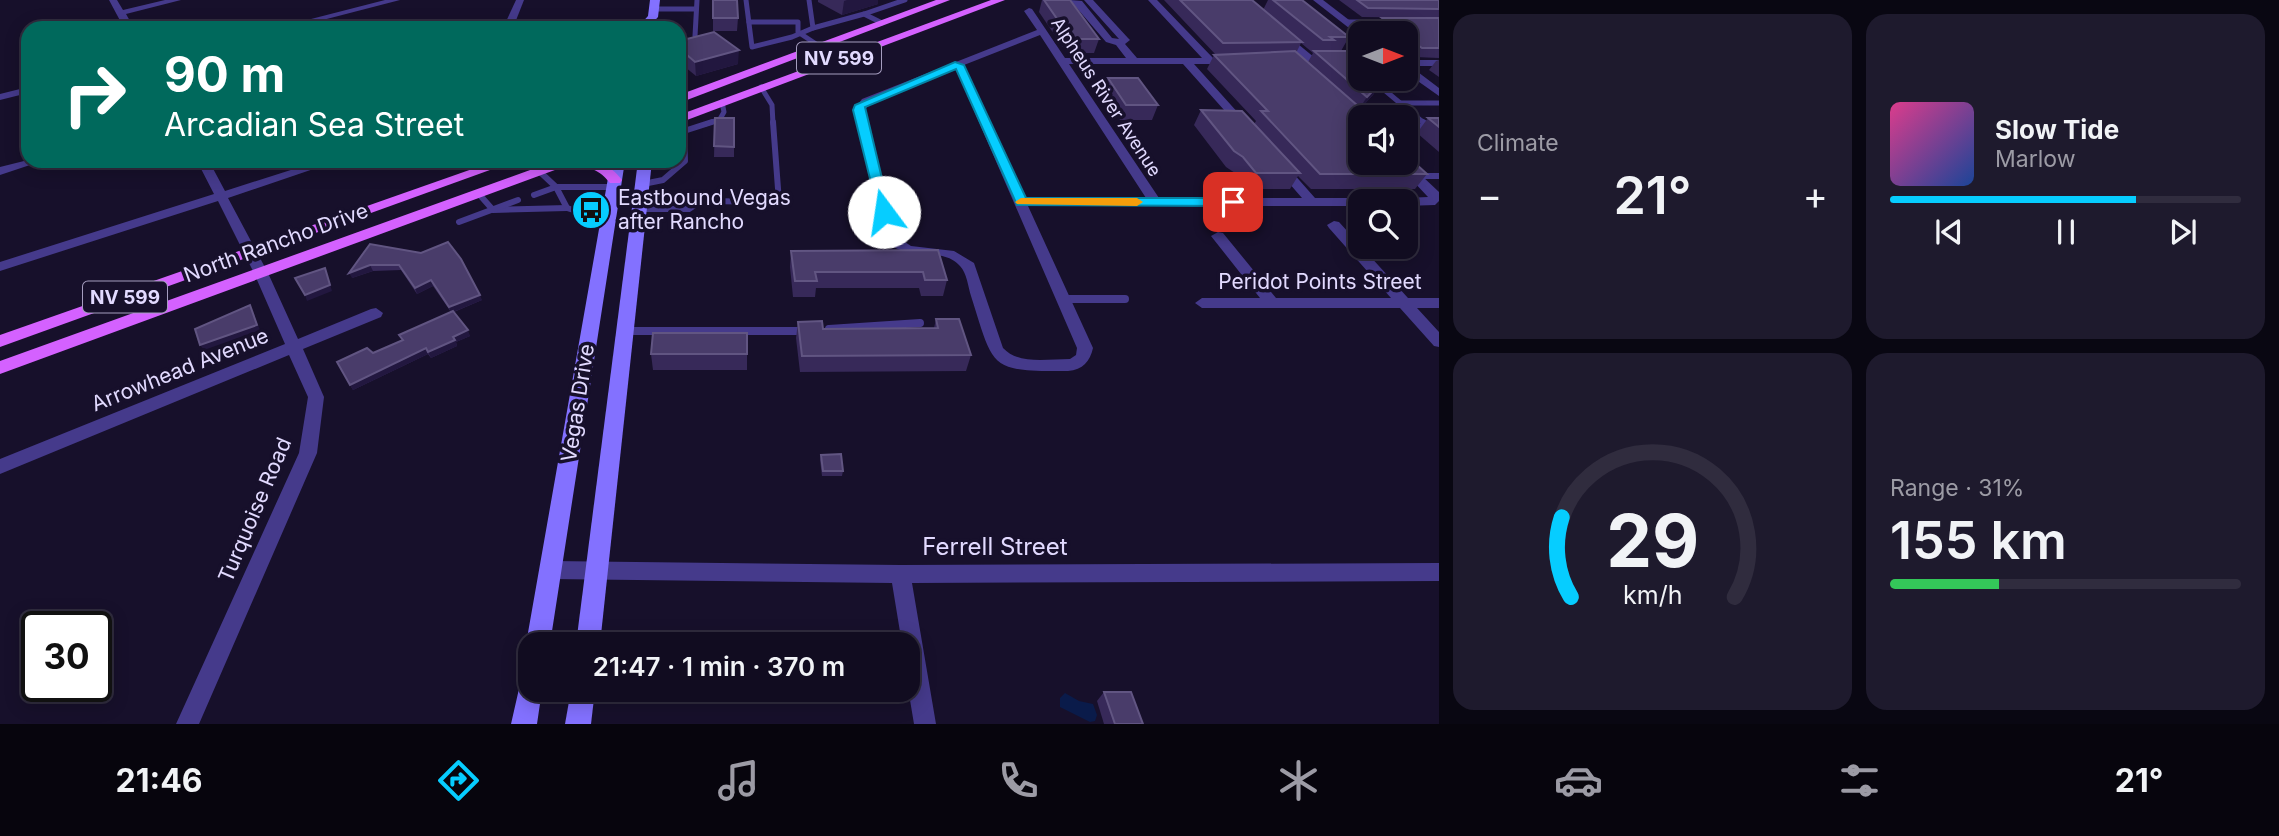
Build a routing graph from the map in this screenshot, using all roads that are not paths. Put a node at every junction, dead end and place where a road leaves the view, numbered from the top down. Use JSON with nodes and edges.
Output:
{"nodes":[{"id":1,"x":113,"y":0,"type":"edge"},
{"id":2,"x":177,"y":0,"type":"edge"},
{"id":3,"x":396,"y":0,"type":"edge"},
{"id":4,"x":520,"y":0,"type":"edge"},
{"id":5,"x":697,"y":0,"type":"edge"},
{"id":6,"x":746,"y":0,"type":"edge"},
{"id":7,"x":809,"y":0,"type":"edge"},
{"id":8,"x":891,"y":0,"type":"edge"},
{"id":9,"x":905,"y":0,"type":"edge"},
{"id":10,"x":945,"y":0,"type":"edge"},
{"id":11,"x":1000,"y":0,"type":"edge"},
{"id":12,"x":1074,"y":0,"type":"edge"},
{"id":13,"x":1088,"y":0,"type":"edge"},
{"id":14,"x":1152,"y":0,"type":"edge"},
{"id":15,"x":1317,"y":0,"type":"edge"},
{"id":16,"x":897,"y":3,"type":"junction"},
{"id":17,"x":696,"y":9,"type":"junction"},
{"id":18,"x":1029,"y":11,"type":"dead end"},
{"id":19,"x":120,"y":13,"type":"junction"},
{"id":20,"x":656,"y":13,"type":"edge"},
{"id":21,"x":864,"y":14,"type":"junction"},
{"id":22,"x":125,"y":21,"type":"edge"},
{"id":23,"x":310,"y":21,"type":"edge"},
{"id":24,"x":511,"y":21,"type":"edge"},
{"id":25,"x":749,"y":22,"type":"junction"},
{"id":26,"x":1347,"y":22,"type":"edge"},
{"id":27,"x":883,"y":23,"type":"junction"},
{"id":28,"x":1271,"y":26,"type":"edge"},
{"id":29,"x":813,"y":28,"type":"junction"},
{"id":30,"x":1118,"y":31,"type":"junction"},
{"id":31,"x":798,"y":32,"type":"junction"},
{"id":32,"x":1042,"y":32,"type":"junction"},
{"id":33,"x":1102,"y":32,"type":"junction"},
{"id":34,"x":695,"y":36,"type":"edge"},
{"id":35,"x":1119,"y":43,"type":"junction"},
{"id":36,"x":819,"y":46,"type":"junction"},
{"id":37,"x":1290,"y":60,"type":"edge"},
{"id":38,"x":1062,"y":61,"type":"junction"},
{"id":39,"x":1134,"y":61,"type":"junction"},
{"id":40,"x":1186,"y":61,"type":"junction"},
{"id":41,"x":1210,"y":61,"type":"junction"},
{"id":42,"x":1237,"y":61,"type":"edge"},
{"id":43,"x":1439,"y":63,"type":"edge"},
{"id":44,"x":1418,"y":64,"type":"edge"},
{"id":45,"x":959,"y":65,"type":"junction"},
{"id":46,"x":1418,"y":76,"type":"edge"},
{"id":47,"x":761,"y":87,"type":"junction"},
{"id":48,"x":686,"y":88,"type":"edge"},
{"id":49,"x":705,"y":88,"type":"junction"},
{"id":50,"x":1386,"y":91,"type":"edge"},
{"id":51,"x":21,"y":92,"type":"edge"},
{"id":52,"x":1439,"y":93,"type":"edge"},
{"id":53,"x":686,"y":96,"type":"edge"},
{"id":54,"x":0,"y":97,"type":"edge"},
{"id":55,"x":722,"y":103,"type":"junction"},
{"id":56,"x":1400,"y":103,"type":"junction"},
{"id":57,"x":1439,"y":103,"type":"edge"},
{"id":58,"x":1402,"y":105,"type":"edge"},
{"id":59,"x":686,"y":116,"type":"edge"},
{"id":60,"x":1418,"y":118,"type":"edge"},
{"id":61,"x":1418,"y":127,"type":"edge"},
{"id":62,"x":686,"y":128,"type":"edge"},
{"id":63,"x":1258,"y":142,"type":"edge"},
{"id":64,"x":1276,"y":162,"type":"edge"},
{"id":65,"x":21,"y":165,"type":"edge"},
{"id":66,"x":207,"y":168,"type":"edge"},
{"id":67,"x":309,"y":168,"type":"edge"},
{"id":68,"x":488,"y":168,"type":"edge"},
{"id":69,"x":547,"y":168,"type":"edge"},
{"id":70,"x":605,"y":168,"type":"edge"},
{"id":71,"x":617,"y":168,"type":"edge"},
{"id":72,"x":644,"y":168,"type":"edge"},
{"id":73,"x":677,"y":168,"type":"edge"},
{"id":74,"x":0,"y":171,"type":"edge"},
{"id":75,"x":539,"y":171,"type":"junction"},
{"id":76,"x":1417,"y":176,"type":"joint"},
{"id":77,"x":1439,"y":176,"type":"edge"},
{"id":78,"x":615,"y":183,"type":"junction"},
{"id":79,"x":643,"y":184,"type":"junction"},
{"id":80,"x":556,"y":187,"type":"junction"},
{"id":81,"x":478,"y":193,"type":"junction"},
{"id":82,"x":534,"y":195,"type":"dead end"},
{"id":83,"x":221,"y":196,"type":"junction"},
{"id":84,"x":519,"y":200,"type":"dead end"},
{"id":85,"x":1021,"y":202,"type":"junction"},
{"id":86,"x":1155,"y":202,"type":"junction"},
{"id":87,"x":1312,"y":202,"type":"junction"},
{"id":88,"x":1348,"y":202,"type":"edge"},
{"id":89,"x":1418,"y":202,"type":"edge"},
{"id":90,"x":567,"y":208,"type":"junction"},
{"id":91,"x":640,"y":208,"type":"junction"},
{"id":92,"x":493,"y":210,"type":"junction"},
{"id":93,"x":609,"y":215,"type":"junction"},
{"id":94,"x":459,"y":222,"type":"dead end"},
{"id":95,"x":1334,"y":225,"type":"dead end"},
{"id":96,"x":1218,"y":236,"type":"dead end"},
{"id":97,"x":251,"y":253,"type":"junction"},
{"id":98,"x":0,"y":267,"type":"edge"},
{"id":99,"x":261,"y":273,"type":"junction"},
{"id":100,"x":1064,"y":299,"type":"junction"},
{"id":101,"x":1125,"y":299,"type":"dead end"},
{"id":102,"x":1202,"y":303,"type":"dead end"},
{"id":103,"x":1272,"y":303,"type":"junction"},
{"id":104,"x":1404,"y":303,"type":"junction"},
{"id":105,"x":1439,"y":303,"type":"edge"},
{"id":106,"x":376,"y":313,"type":"dead end"},
{"id":107,"x":920,"y":323,"type":"dead end"},
{"id":108,"x":626,"y":331,"type":"junction"},
{"id":109,"x":0,"y":341,"type":"edge"},
{"id":110,"x":1439,"y":342,"type":"edge"},
{"id":111,"x":294,"y":346,"type":"junction"},
{"id":112,"x":0,"y":368,"type":"edge"},
{"id":113,"x":0,"y":467,"type":"edge"},
{"id":114,"x":551,"y":570,"type":"junction"},
{"id":115,"x":597,"y":570,"type":"junction"},
{"id":116,"x":1439,"y":572,"type":"edge"},
{"id":117,"x":901,"y":574,"type":"junction"},
{"id":118,"x":540,"y":632,"type":"edge"},
{"id":119,"x":589,"y":632,"type":"edge"},
{"id":120,"x":528,"y":702,"type":"edge"},
{"id":121,"x":581,"y":702,"type":"edge"},
{"id":122,"x":187,"y":724,"type":"edge"},
{"id":123,"x":524,"y":724,"type":"edge"},
{"id":124,"x":578,"y":724,"type":"edge"},
{"id":125,"x":925,"y":724,"type":"edge"}],
"edges":[{"from":1,"to":19,"type":"street"},
{"from":2,"to":19,"type":"street"},
{"from":3,"to":23,"type":"street"},
{"from":4,"to":24,"type":"street"},
{"from":5,"to":17,"type":"lane"},
{"from":6,"to":25,"type":"lane"},
{"from":7,"to":29,"type":"lane"},
{"from":8,"to":16,"type":"lane"},
{"from":9,"to":16,"type":"lane"},
{"from":10,"to":27,"type":"main road","number":"NV 599"},
{"from":11,"to":47,"type":"main road","number":"NV 599"},
{"from":12,"to":33,"type":"street"},
{"from":13,"to":30,"type":"street"},
{"from":14,"to":41,"type":"street"},
{"from":15,"to":26,"type":"street"},
{"from":16,"to":21,"type":"lane"},
{"from":17,"to":20,"type":"lane"},
{"from":17,"to":34,"type":"lane"},
{"from":18,"to":32,"type":"street","name":"Alpheus River Avenue"},
{"from":19,"to":22,"type":"street"},
{"from":21,"to":27,"type":"lane"},
{"from":21,"to":29,"type":"lane"},
{"from":25,"to":31,"type":"lane"},
{"from":25,"to":31,"type":"lane"},
{"from":27,"to":36,"type":"main road","number":"NV 599"},
{"from":28,"to":37,"type":"street"},
{"from":29,"to":31,"type":"lane"},
{"from":30,"to":33,"type":"lane"},
{"from":30,"to":35,"type":"street"},
{"from":31,"to":36,"type":"lane"},
{"from":32,"to":38,"type":"street","name":"Alpheus River Avenue"},
{"from":32,"to":45,"type":"street"},
{"from":33,"to":35,"type":"street"},
{"from":35,"to":39,"type":"street"},
{"from":36,"to":49,"type":"main road","number":"NV 599"},
{"from":38,"to":39,"type":"street"},
{"from":38,"to":86,"type":"street","name":"Alpheus River Avenue"},
{"from":39,"to":40,"type":"street"},
{"from":40,"to":41,"type":"street"},
{"from":40,"to":63,"type":"street"},
{"from":41,"to":42,"type":"street"},
{"from":43,"to":44,"type":"street"},
{"from":45,"to":85,"type":"street"},
{"from":45,"to":100,"type":"street"},
{"from":46,"to":52,"type":"street"},
{"from":47,"to":55,"type":"main road","number":"NV 599"},
{"from":47,"to":91,"type":"lane"},
{"from":48,"to":49,"type":"main road"},
{"from":49,"to":53,"type":"main road","number":"NV 599"},
{"from":50,"to":56,"type":"lane"},
{"from":51,"to":54,"type":"street"},
{"from":55,"to":59,"type":"main road","number":"NV 599"},
{"from":55,"to":62,"type":"lane"},
{"from":56,"to":57,"type":"lane"},
{"from":56,"to":58,"type":"lane"},
{"from":60,"to":61,"type":"lane"},
{"from":64,"to":87,"type":"street"},
{"from":65,"to":74,"type":"street"},
{"from":66,"to":83,"type":"street","name":"Turquoise Road"},
{"from":67,"to":83,"type":"street"},
{"from":68,"to":97,"type":"main road","name":"North Rancho Drive","number":"NV 599"},
{"from":69,"to":75,"type":"main road","name":"North Rancho Drive","number":"NV 599"},
{"from":70,"to":78,"type":"main road","name":"North Rancho Drive"},
{"from":71,"to":78,"type":"main road","name":"Vegas Drive"},
{"from":72,"to":79,"type":"main road","name":"Vegas Drive"},
{"from":73,"to":79,"type":"lane"},
{"from":75,"to":80,"type":"lane"},
{"from":75,"to":81,"type":"main road","name":"North Rancho Drive","number":"NV 599"},
{"from":76,"to":77,"type":"lane"},
{"from":76,"to":89,"type":"street"},
{"from":78,"to":80,"type":"lane"},
{"from":78,"to":93,"type":"main road","name":"Vegas Drive"},
{"from":79,"to":91,"type":"main road","name":"Vegas Drive"},
{"from":80,"to":82,"type":"lane"},
{"from":80,"to":90,"type":"lane"},
{"from":81,"to":92,"type":"lane"},
{"from":81,"to":99,"type":"main road","name":"North Rancho Drive","number":"NV 599"},
{"from":83,"to":97,"type":"street","name":"Turquoise Road"},
{"from":83,"to":98,"type":"street"},
{"from":84,"to":92,"type":"lane"},
{"from":85,"to":86,"type":"street"},
{"from":85,"to":100,"type":"street"},
{"from":86,"to":87,"type":"street"},
{"from":87,"to":88,"type":"street"},
{"from":90,"to":92,"type":"lane"},
{"from":90,"to":93,"type":"lane"},
{"from":91,"to":108,"type":"main road","name":"Vegas Drive"},
{"from":92,"to":94,"type":"lane"},
{"from":93,"to":114,"type":"main road","name":"Vegas Drive"},
{"from":95,"to":104,"type":"street"},
{"from":96,"to":103,"type":"street"},
{"from":97,"to":99,"type":"street","name":"Turquoise Road"},
{"from":97,"to":109,"type":"main road","name":"North Rancho Drive","number":"NV 599"},
{"from":99,"to":111,"type":"street","name":"Turquoise Road"},
{"from":99,"to":112,"type":"main road","name":"North Rancho Drive","number":"NV 599"},
{"from":100,"to":101,"type":"lane"},
{"from":102,"to":103,"type":"street","name":"Peridot Points Street"},
{"from":103,"to":104,"type":"street","name":"Peridot Points Street"},
{"from":104,"to":105,"type":"street","name":"Peridot Points Street"},
{"from":104,"to":110,"type":"street"},
{"from":106,"to":111,"type":"street","name":"Arrowhead Avenue"},
{"from":107,"to":108,"type":"lane"},
{"from":108,"to":115,"type":"main road","name":"Vegas Drive"},
{"from":111,"to":113,"type":"street","name":"Arrowhead Avenue"},
{"from":111,"to":122,"type":"street","name":"Turquoise Road"},
{"from":114,"to":115,"type":"street","name":"Ferrell Street"},
{"from":114,"to":118,"type":"main road","name":"Vegas Drive"},
{"from":115,"to":117,"type":"street","name":"Ferrell Street"},
{"from":115,"to":119,"type":"main road","name":"Vegas Drive"},
{"from":116,"to":117,"type":"street","name":"Ferrell Street"},
{"from":117,"to":125,"type":"street"},
{"from":120,"to":123,"type":"main road"},
{"from":121,"to":124,"type":"main road"}]}
